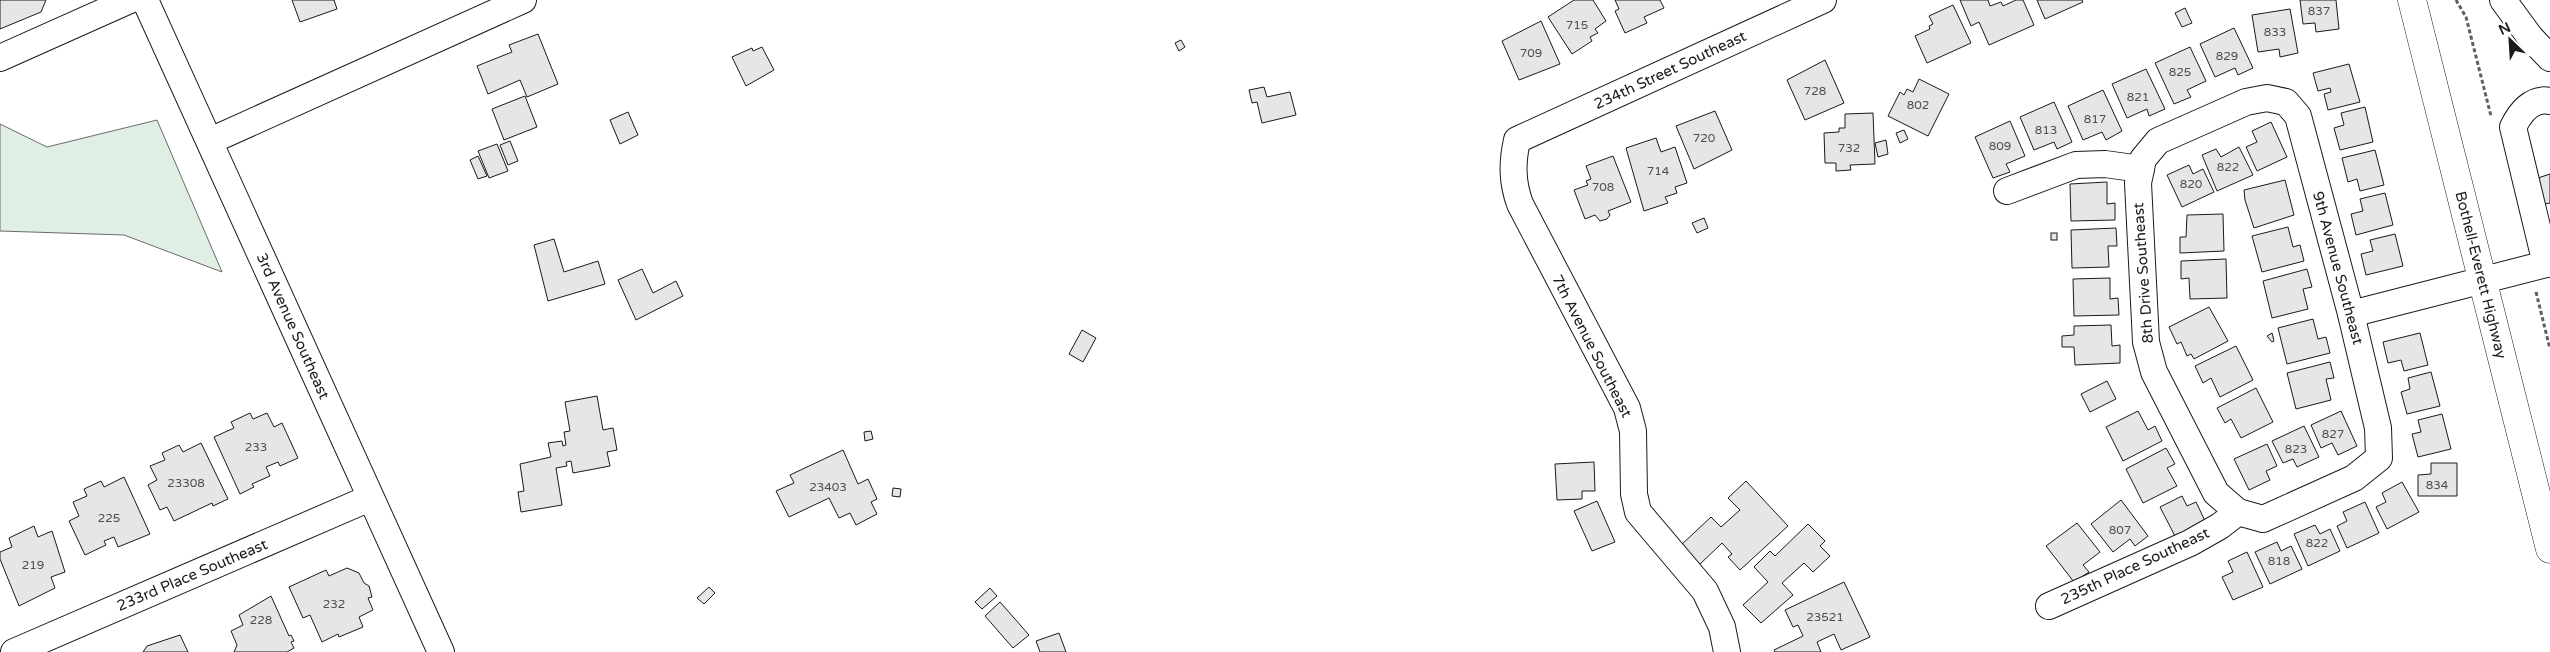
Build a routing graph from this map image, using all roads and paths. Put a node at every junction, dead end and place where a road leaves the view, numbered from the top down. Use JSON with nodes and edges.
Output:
{"nodes":[{"id":1,"x":130,"y":0,"type":"edge"},
{"id":2,"x":145,"y":0,"type":"edge"},
{"id":3,"x":523,"y":0,"type":"edge"},
{"id":4,"x":1823,"y":0,"type":"edge"},
{"id":5,"x":2412,"y":0,"type":"edge"},
{"id":6,"x":2503,"y":0,"type":"edge"},
{"id":7,"x":0,"y":58,"type":"edge"},
{"id":8,"x":2550,"y":58,"type":"edge"},
{"id":9,"x":2550,"y":101,"type":"edge"},
{"id":10,"x":1518,"y":140,"type":"joint"},
{"id":11,"x":210,"y":141,"type":"junction"},
{"id":12,"x":2142,"y":164,"type":"junction"},
{"id":13,"x":2007,"y":191,"type":"dead end"},
{"id":14,"x":2548,"y":264,"type":"edge"},
{"id":15,"x":2483,"y":280,"type":"junction"},
{"id":16,"x":2350,"y":314,"type":"junction"},
{"id":17,"x":370,"y":498,"type":"junction"},
{"id":18,"x":2238,"y":512,"type":"junction"},
{"id":19,"x":2550,"y":549,"type":"edge"},
{"id":20,"x":2049,"y":606,"type":"dead end"},
{"id":21,"x":14,"y":652,"type":"edge"},
{"id":22,"x":440,"y":652,"type":"edge"},
{"id":23,"x":1727,"y":652,"type":"edge"}],
"edges":[{"from":1,"to":7,"type":"street"},
{"from":2,"to":11,"type":"street","name":"3rd Avenue Southeast"},
{"from":3,"to":11,"type":"street"},
{"from":4,"to":10,"type":"street","name":"234th Street Southeast"},
{"from":5,"to":15,"type":"main road","name":"Bothell-Everett Highway"},
{"from":6,"to":8,"type":"street"},
{"from":9,"to":14,"type":"street"},
{"from":10,"to":23,"type":"street","name":"7th Avenue Southeast"},
{"from":11,"to":17,"type":"street","name":"3rd Avenue Southeast"},
{"from":12,"to":13,"type":"street"},
{"from":12,"to":16,"type":"street","name":"9th Avenue Southeast"},
{"from":12,"to":18,"type":"street","name":"8th Drive Southeast"},
{"from":14,"to":15,"type":"street"},
{"from":15,"to":16,"type":"street"},
{"from":15,"to":19,"type":"main road","name":"Bothell-Everett Highway"},
{"from":16,"to":18,"type":"street","name":"9th Avenue Southeast"},
{"from":17,"to":21,"type":"street","name":"233rd Place Southeast"},
{"from":17,"to":22,"type":"street","name":"3rd Avenue Southeast"},
{"from":18,"to":20,"type":"street","name":"235th Place Southeast"}]}
